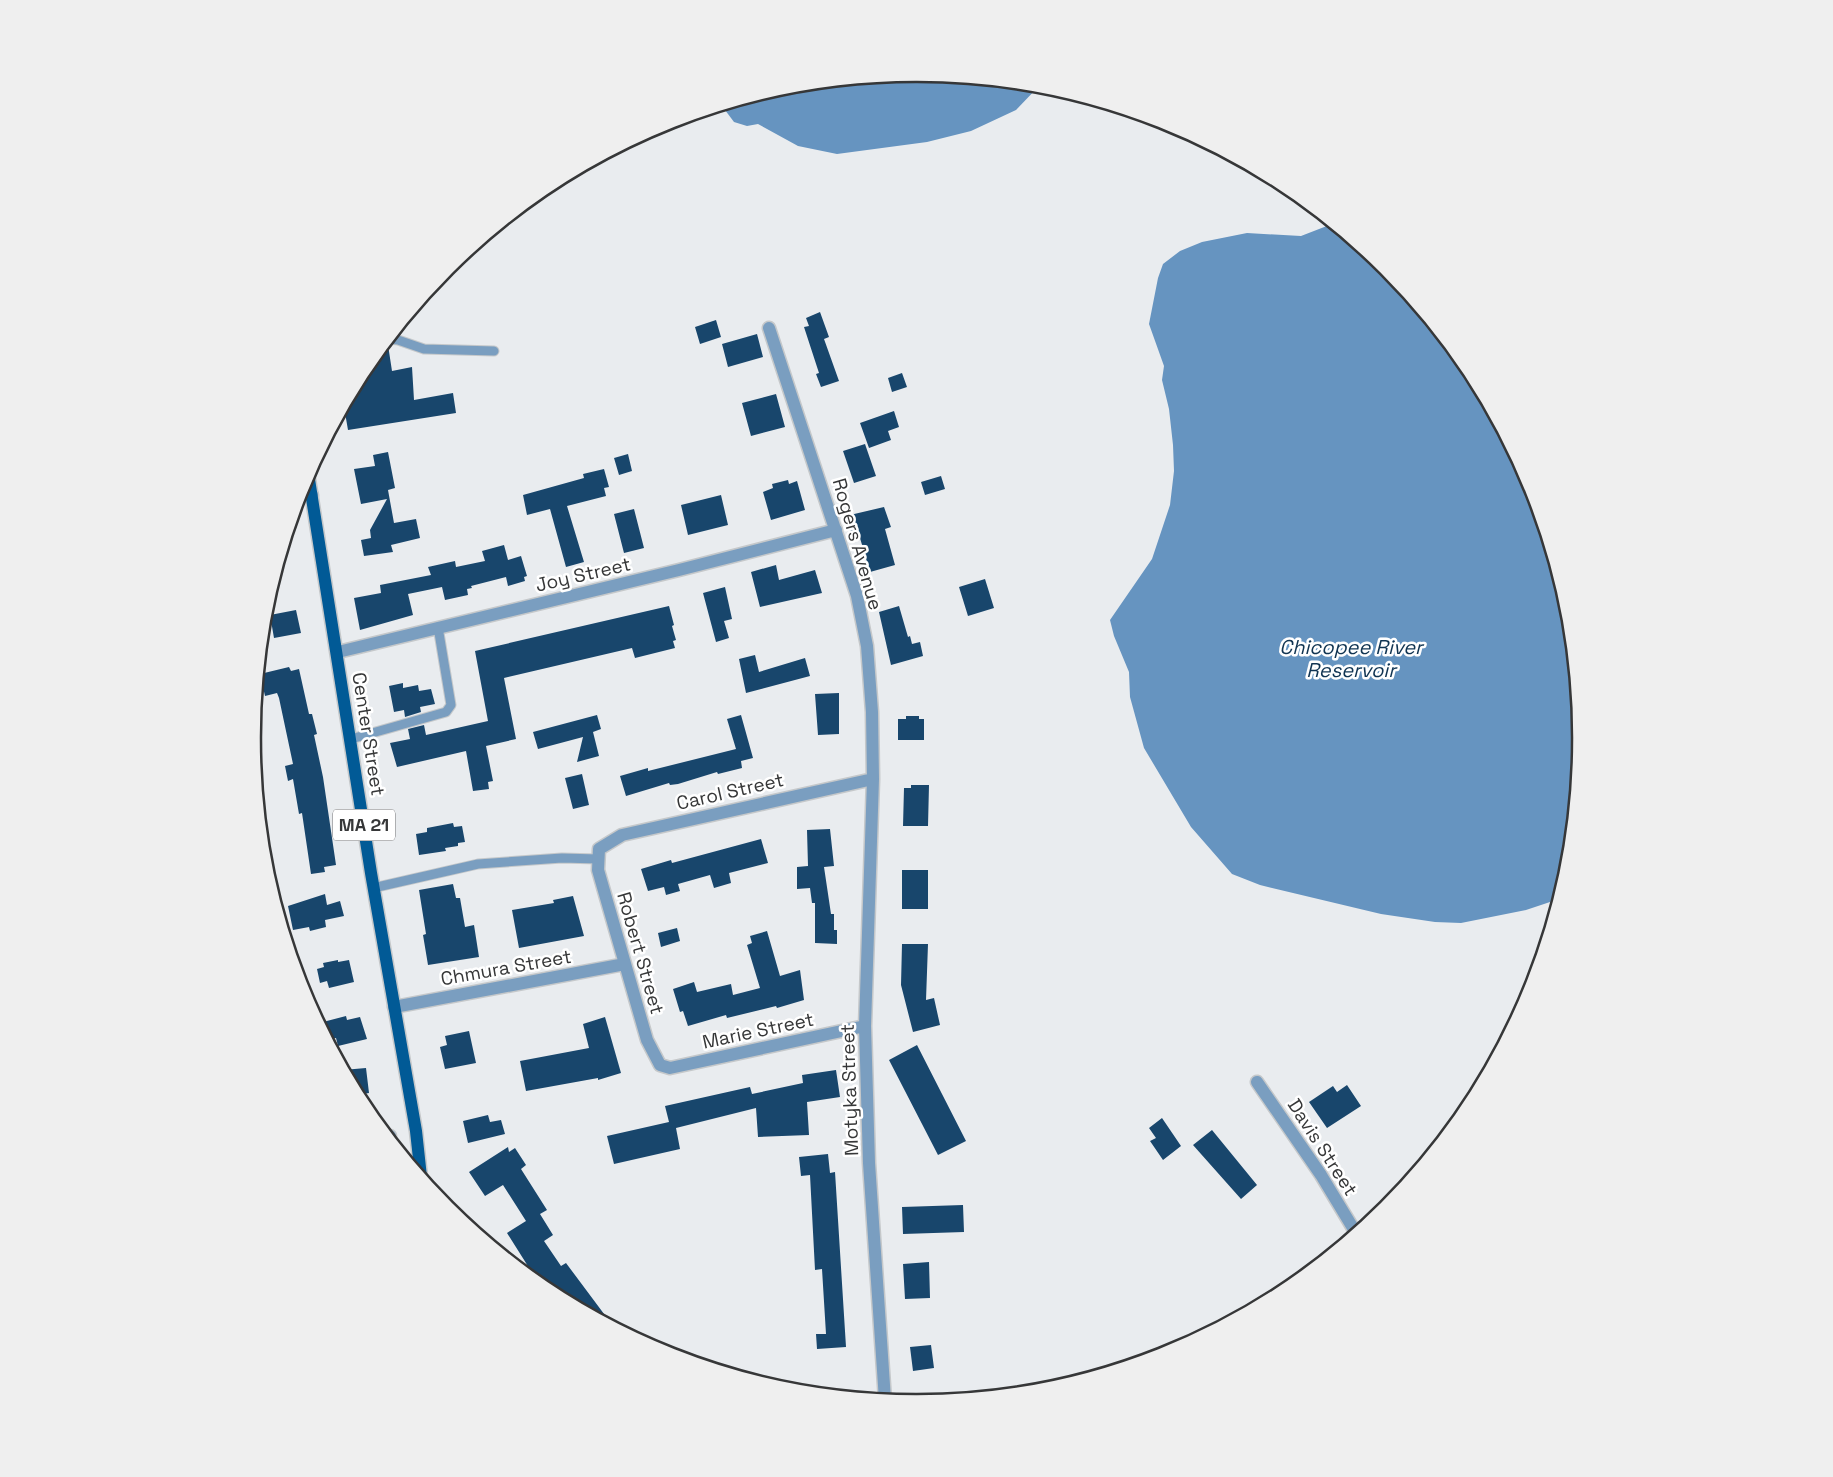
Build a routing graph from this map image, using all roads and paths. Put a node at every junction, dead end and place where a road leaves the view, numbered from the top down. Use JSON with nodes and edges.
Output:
{"nodes":[{"id":1,"x":769,"y":328,"type":"dead end"},
{"id":2,"x":395,"y":340,"type":"edge"},
{"id":3,"x":494,"y":351,"type":"dead end"},
{"id":4,"x":306,"y":499,"type":"edge"},
{"id":5,"x":836,"y":530,"type":"junction"},
{"id":6,"x":438,"y":627,"type":"junction"},
{"id":7,"x":338,"y":652,"type":"junction"},
{"id":8,"x":351,"y":739,"type":"junction"},
{"id":9,"x":873,"y":779,"type":"junction"},
{"id":10,"x":599,"y":854,"type":"junction"},
{"id":11,"x":373,"y":888,"type":"junction"},
{"id":12,"x":625,"y":964,"type":"junction"},
{"id":13,"x":394,"y":1007,"type":"junction"},
{"id":14,"x":865,"y":1026,"type":"junction"},
{"id":15,"x":660,"y":1065,"type":"joint"},
{"id":16,"x":1257,"y":1082,"type":"dead end"},
{"id":17,"x":419,"y":1166,"type":"edge"},
{"id":18,"x":1353,"y":1228,"type":"edge"},
{"id":19,"x":885,"y":1393,"type":"edge"}],
"edges":[{"from":1,"to":5,"type":"street","name":"Rogers Avenue"},
{"from":2,"to":3,"type":"lane"},
{"from":4,"to":7,"type":"main road","name":"Center Street","number":"MA 21"},
{"from":5,"to":6,"type":"street","name":"Joy Street"},
{"from":5,"to":9,"type":"street","name":"Rogers Avenue"},
{"from":6,"to":7,"type":"street","name":"Joy Street"},
{"from":6,"to":8,"type":"lane"},
{"from":7,"to":8,"type":"main road","name":"Center Street","number":"MA 21"},
{"from":8,"to":11,"type":"main road","name":"Center Street","number":"MA 21"},
{"from":9,"to":10,"type":"street","name":"Carol Street"},
{"from":9,"to":14,"type":"street","name":"Motyka Street"},
{"from":10,"to":11,"type":"lane"},
{"from":10,"to":12,"type":"street","name":"Robert Street"},
{"from":11,"to":13,"type":"main road","name":"Center Street","number":"MA 21"},
{"from":12,"to":13,"type":"street","name":"Chmura Street"},
{"from":12,"to":15,"type":"street","name":"Robert Street"},
{"from":13,"to":17,"type":"main road","name":"Center Street","number":"MA 21"},
{"from":14,"to":15,"type":"street","name":"Marie Street"},
{"from":14,"to":19,"type":"street","name":"Motyka Street"},
{"from":16,"to":18,"type":"street","name":"Davis Street"}]}
